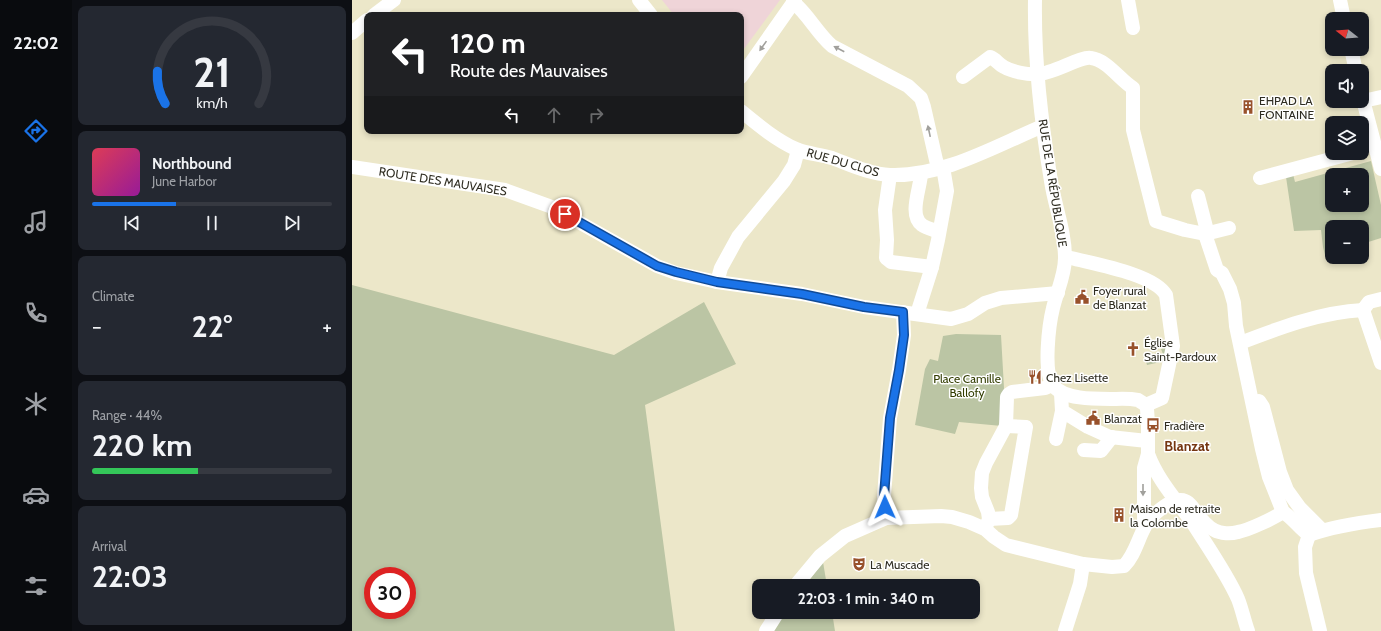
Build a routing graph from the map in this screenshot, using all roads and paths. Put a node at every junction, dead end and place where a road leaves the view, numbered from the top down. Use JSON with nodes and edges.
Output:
{"nodes":[{"id":1,"x":394,"y":0,"type":"edge"},
{"id":2,"x":639,"y":0,"type":"edge"},
{"id":3,"x":1035,"y":0,"type":"edge"},
{"id":4,"x":1128,"y":0,"type":"edge"},
{"id":5,"x":1340,"y":0,"type":"edge"},
{"id":6,"x":794,"y":1,"type":"edge"},
{"id":7,"x":374,"y":12,"type":"edge"},
{"id":8,"x":649,"y":12,"type":"edge"},
{"id":9,"x":1343,"y":12,"type":"edge"},
{"id":10,"x":364,"y":18,"type":"edge"},
{"id":11,"x":1133,"y":28,"type":"dead end"},
{"id":12,"x":352,"y":34,"type":"edge"},
{"id":13,"x":744,"y":73,"type":"edge"},
{"id":14,"x":1038,"y":74,"type":"junction"},
{"id":15,"x":963,"y":77,"type":"dead end"},
{"id":16,"x":1381,"y":97,"type":"edge"},
{"id":17,"x":1369,"y":98,"type":"edge"},
{"id":18,"x":744,"y":113,"type":"edge"},
{"id":19,"x":1043,"y":126,"type":"junction"},
{"id":20,"x":1369,"y":149,"type":"edge"},
{"id":21,"x":798,"y":150,"type":"junction"},
{"id":22,"x":1327,"y":160,"type":"edge"},
{"id":23,"x":352,"y":167,"type":"edge"},
{"id":24,"x":941,"y":168,"type":"junction"},
{"id":25,"x":1381,"y":169,"type":"edge"},
{"id":26,"x":921,"y":174,"type":"junction"},
{"id":27,"x":890,"y":175,"type":"junction"},
{"id":28,"x":1260,"y":178,"type":"dead end"},
{"id":29,"x":1198,"y":196,"type":"dead end"},
{"id":30,"x":1229,"y":228,"type":"dead end"},
{"id":31,"x":939,"y":232,"type":"junction"},
{"id":32,"x":1205,"y":234,"type":"junction"},
{"id":33,"x":1065,"y":258,"type":"junction"},
{"id":34,"x":932,"y":267,"type":"junction"},
{"id":35,"x":717,"y":282,"type":"junction"},
{"id":36,"x":1058,"y":293,"type":"junction"},
{"id":37,"x":1381,"y":299,"type":"edge"},
{"id":38,"x":1363,"y":310,"type":"junction"},
{"id":39,"x":910,"y":313,"type":"junction"},
{"id":40,"x":1240,"y":343,"type":"junction"},
{"id":41,"x":1381,"y":363,"type":"edge"},
{"id":42,"x":1057,"y":389,"type":"junction"},
{"id":43,"x":1250,"y":393,"type":"junction"},
{"id":44,"x":1146,"y":405,"type":"junction"},
{"id":45,"x":1062,"y":411,"type":"junction"},
{"id":46,"x":1006,"y":426,"type":"junction"},
{"id":47,"x":1112,"y":437,"type":"junction"},
{"id":48,"x":1056,"y":439,"type":"dead end"},
{"id":49,"x":1147,"y":447,"type":"junction"},
{"id":50,"x":1084,"y":450,"type":"dead end"},
{"id":51,"x":1177,"y":501,"type":"junction"},
{"id":52,"x":1283,"y":512,"type":"junction"},
{"id":53,"x":886,"y":518,"type":"junction"},
{"id":54,"x":1381,"y":520,"type":"edge"},
{"id":55,"x":987,"y":524,"type":"junction"},
{"id":56,"x":1144,"y":527,"type":"junction"},
{"id":57,"x":1322,"y":530,"type":"junction"},
{"id":58,"x":1309,"y":535,"type":"junction"},
{"id":59,"x":1083,"y":564,"type":"junction"},
{"id":60,"x":801,"y":579,"type":"edge"},
{"id":61,"x":774,"y":619,"type":"edge"},
{"id":62,"x":766,"y":631,"type":"edge"},
{"id":63,"x":1065,"y":631,"type":"edge"},
{"id":64,"x":1248,"y":631,"type":"edge"},
{"id":65,"x":1320,"y":631,"type":"edge"}],
"edges":[{"from":1,"to":7,"type":"street"},
{"from":2,"to":8,"type":"street"},
{"from":3,"to":14,"type":"street","name":"RUE DE LA RÉPUBLIQUE"},
{"from":4,"to":11,"type":"street"},
{"from":5,"to":9,"type":"street"},
{"from":6,"to":13,"type":"street","one_way":true},
{"from":24,"to":6,"type":"street","one_way":true},
{"from":10,"to":12,"type":"street"},
{"from":14,"to":15,"type":"street"},
{"from":14,"to":19,"type":"street","name":"RUE DE LA RÉPUBLIQUE"},
{"from":14,"to":32,"type":"street"},
{"from":16,"to":17,"type":"street"},
{"from":18,"to":21,"type":"street","name":"RUE DU CLOS"},
{"from":19,"to":24,"type":"street","name":"RUE DU CLOS"},
{"from":19,"to":33,"type":"street","name":"RUE DE LA RÉPUBLIQUE"},
{"from":20,"to":25,"type":"street"},
{"from":21,"to":27,"type":"street","name":"RUE DU CLOS"},
{"from":21,"to":35,"type":"street"},
{"from":22,"to":28,"type":"street"},
{"from":23,"to":35,"type":"street","name":"ROUTE DES MAUVAISES"},
{"from":24,"to":26,"type":"street","name":"RUE DU CLOS"},
{"from":24,"to":31,"type":"street"},
{"from":26,"to":27,"type":"street","name":"RUE DU CLOS"},
{"from":26,"to":31,"type":"street"},
{"from":27,"to":34,"type":"street"},
{"from":29,"to":32,"type":"street"},
{"from":30,"to":32,"type":"street"},
{"from":31,"to":34,"type":"street"},
{"from":32,"to":40,"type":"street"},
{"from":33,"to":36,"type":"street","name":"RUE DE LA RÉPUBLIQUE"},
{"from":33,"to":44,"type":"street"},
{"from":34,"to":39,"type":"street"},
{"from":35,"to":39,"type":"street","name":"ROUTE DES MAUVAISES"},
{"from":36,"to":39,"type":"street","name":"ROUTE DES MAUVAISES"},
{"from":36,"to":42,"type":"street","name":"RUE DE LA RÉPUBLIQUE"},
{"from":37,"to":38,"type":"street"},
{"from":38,"to":40,"type":"street"},
{"from":38,"to":41,"type":"street"},
{"from":39,"to":53,"type":"street"},
{"from":40,"to":43,"type":"street"},
{"from":42,"to":44,"type":"street"},
{"from":42,"to":45,"type":"street","name":"RUE DE LA RÉPUBLIQUE"},
{"from":42,"to":46,"type":"street"},
{"from":43,"to":52,"type":"street"},
{"from":43,"to":57,"type":"street"},
{"from":44,"to":49,"type":"street"},
{"from":45,"to":47,"type":"street"},
{"from":45,"to":48,"type":"street","name":"RUE DE LA RÉPUBLIQUE"},
{"from":46,"to":55,"type":"street"},
{"from":46,"to":55,"type":"street"},
{"from":47,"to":49,"type":"street"},
{"from":47,"to":50,"type":"street"},
{"from":49,"to":51,"type":"street"},
{"from":49,"to":56,"type":"street","one_way":true},
{"from":51,"to":52,"type":"street"},
{"from":51,"to":56,"type":"street"},
{"from":51,"to":64,"type":"street"},
{"from":52,"to":58,"type":"street"},
{"from":53,"to":55,"type":"street"},
{"from":53,"to":60,"type":"street"},
{"from":54,"to":57,"type":"street"},
{"from":55,"to":59,"type":"street"},
{"from":56,"to":59,"type":"street"},
{"from":57,"to":58,"type":"street"},
{"from":58,"to":65,"type":"street"},
{"from":59,"to":63,"type":"street"},
{"from":61,"to":62,"type":"street"}]}
